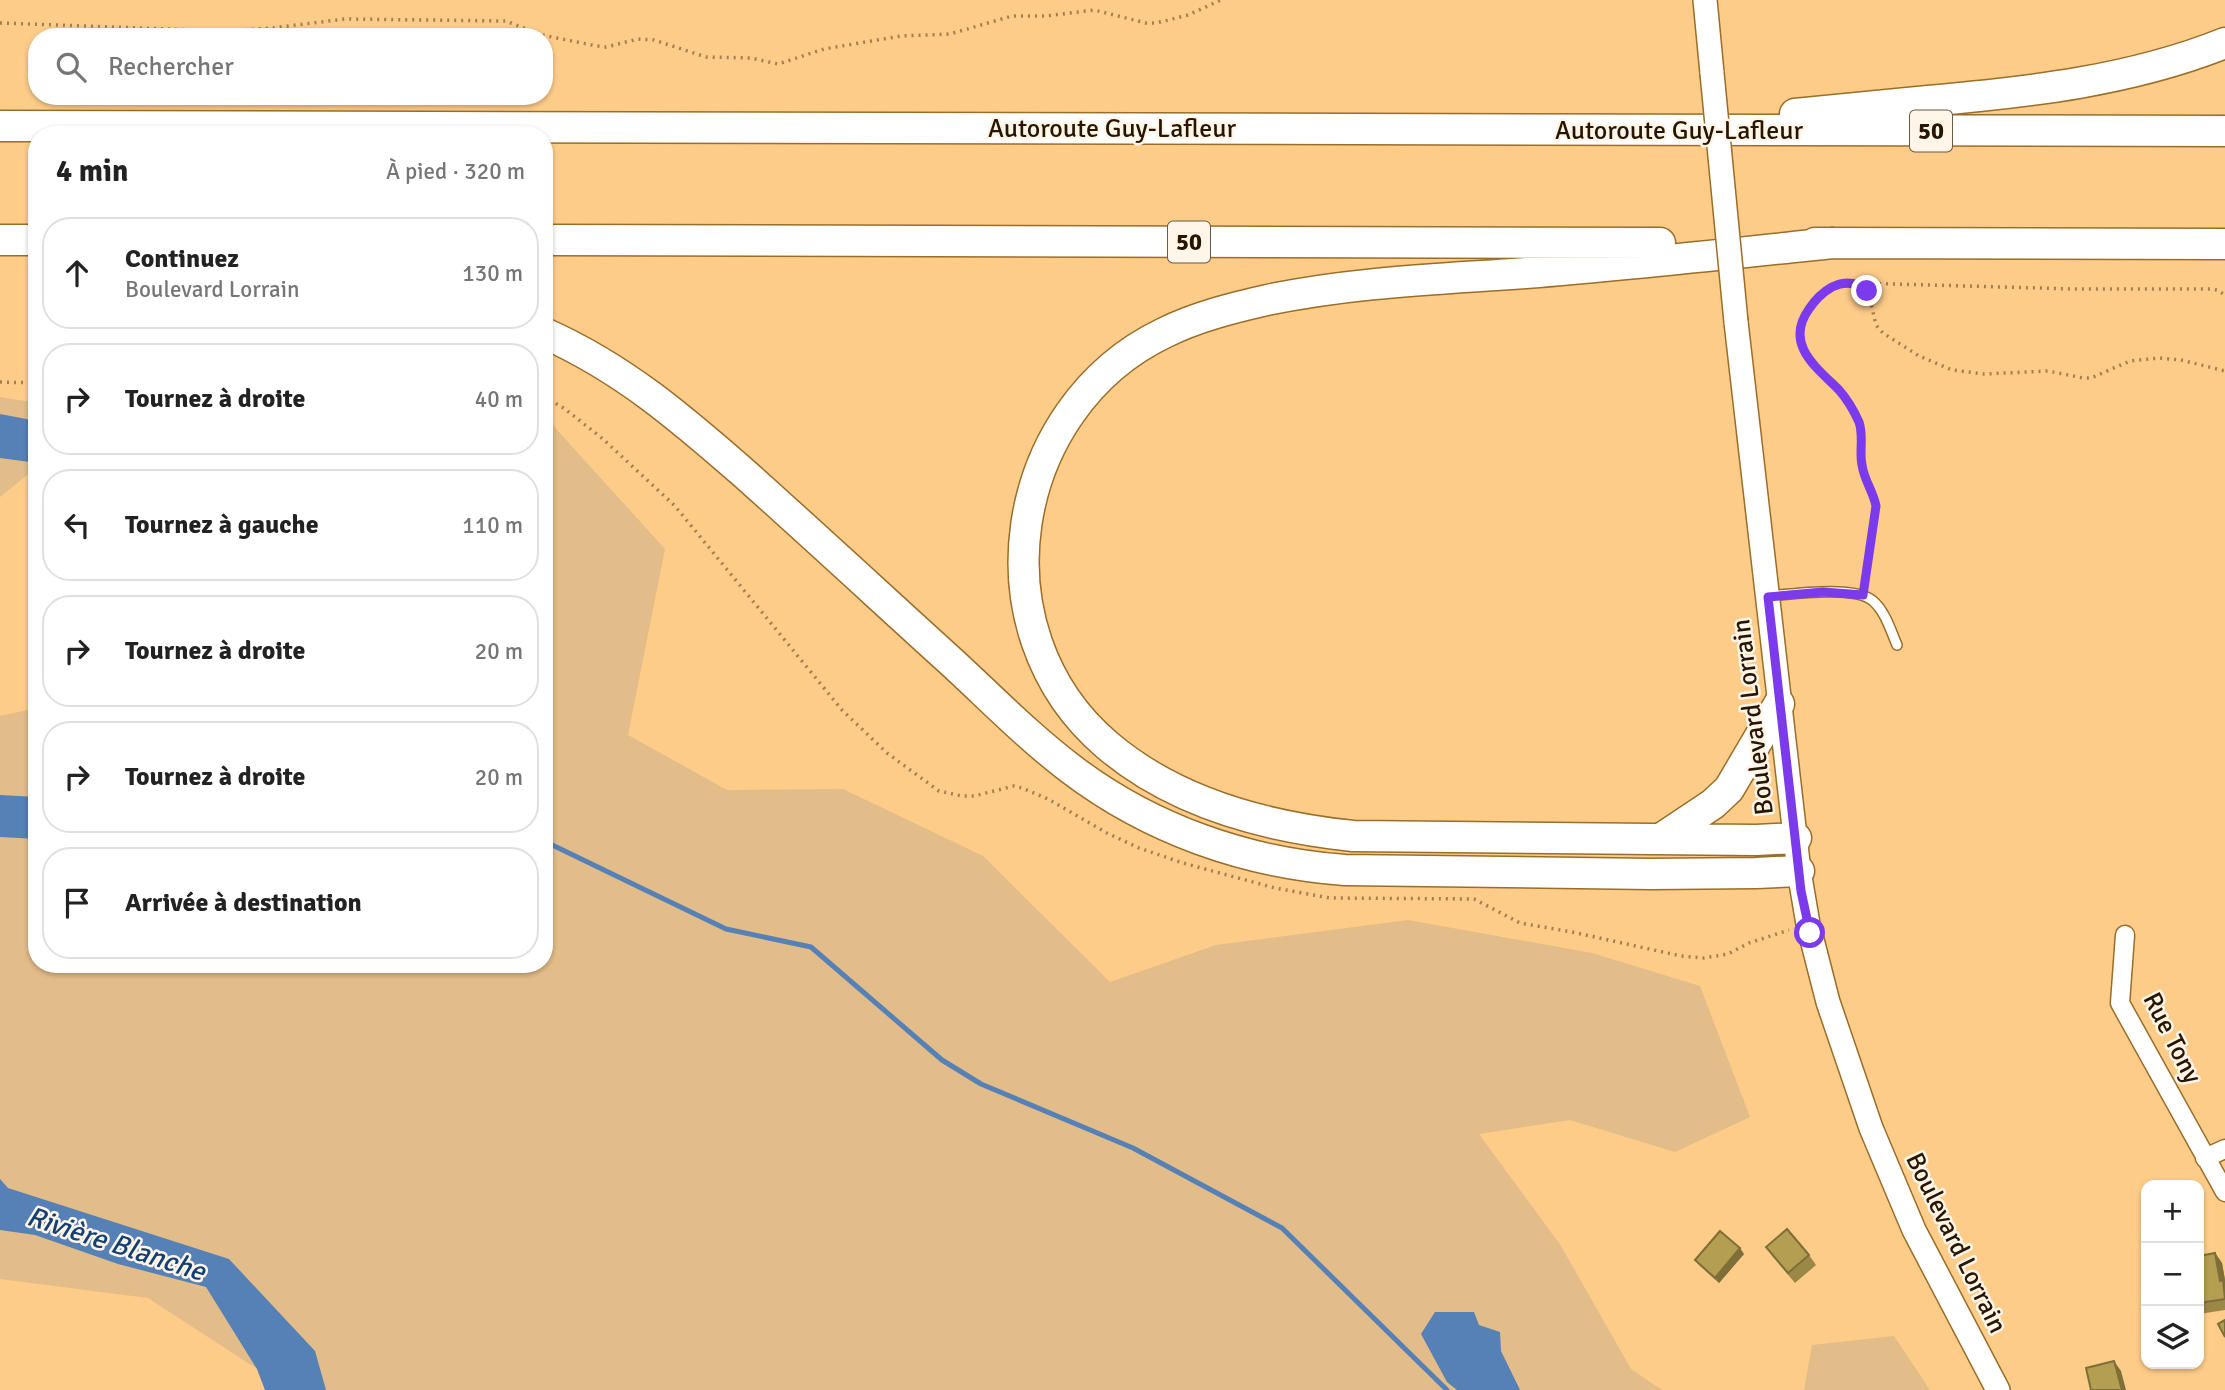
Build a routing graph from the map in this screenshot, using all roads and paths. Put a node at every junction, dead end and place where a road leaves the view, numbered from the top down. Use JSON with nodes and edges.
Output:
{"nodes":[{"id":1,"x":1221,"y":0,"type":"edge"},
{"id":2,"x":1705,"y":0,"type":"edge"},
{"id":3,"x":0,"y":23,"type":"edge"},
{"id":4,"x":140,"y":28,"type":"edge"},
{"id":5,"x":256,"y":28,"type":"edge"},
{"id":6,"x":524,"y":28,"type":"edge"},
{"id":7,"x":553,"y":37,"type":"edge"},
{"id":8,"x":2225,"y":43,"type":"edge"},
{"id":9,"x":0,"y":126,"type":"edge"},
{"id":10,"x":28,"y":126,"type":"edge"},
{"id":11,"x":553,"y":127,"type":"edge"},
{"id":12,"x":1638,"y":130,"type":"junction"},
{"id":13,"x":2225,"y":131,"type":"edge"},
{"id":14,"x":553,"y":240,"type":"edge"},
{"id":15,"x":1833,"y":243,"type":"junction"},
{"id":16,"x":2225,"y":244,"type":"edge"},
{"id":17,"x":1856,"y":283,"type":"junction"},
{"id":18,"x":2225,"y":295,"type":"edge"},
{"id":19,"x":553,"y":337,"type":"edge"},
{"id":20,"x":2225,"y":370,"type":"edge"},
{"id":21,"x":0,"y":382,"type":"edge"},
{"id":22,"x":28,"y":383,"type":"edge"},
{"id":23,"x":1863,"y":595,"type":"junction"},
{"id":24,"x":1768,"y":597,"type":"junction"},
{"id":25,"x":1897,"y":645,"type":"dead end"},
{"id":26,"x":1779,"y":704,"type":"junction"},
{"id":27,"x":1662,"y":838,"type":"junction"},
{"id":28,"x":1796,"y":838,"type":"junction"},
{"id":29,"x":1799,"y":871,"type":"junction"},
{"id":30,"x":2125,"y":936,"type":"dead end"},
{"id":31,"x":2225,"y":1149,"type":"edge"},
{"id":32,"x":2205,"y":1158,"type":"junction"},
{"id":33,"x":2225,"y":1192,"type":"edge"},
{"id":34,"x":1998,"y":1390,"type":"edge"}],
"edges":[{"from":1,"to":7,"type":"path"},
{"from":2,"to":24,"type":"main road","name":"Boulevard Lorrain","bridge":true},
{"from":3,"to":4,"type":"path"},
{"from":5,"to":6,"type":"path"},
{"from":8,"to":12,"type":"highway"},
{"from":9,"to":10,"type":"highway","name":"Autoroute Guy-Lafleur","number":"50"},
{"from":11,"to":12,"type":"highway","name":"Autoroute Guy-Lafleur","number":"50"},
{"from":12,"to":13,"type":"highway","name":"Autoroute Guy-Lafleur","number":"50"},
{"from":14,"to":15,"type":"highway","number":"50"},
{"from":15,"to":16,"type":"highway","number":"50"},
{"from":15,"to":27,"type":"highway"},
{"from":17,"to":18,"type":"path"},
{"from":17,"to":20,"type":"path"},
{"from":17,"to":23,"type":"path"},
{"from":19,"to":29,"type":"highway"},
{"from":21,"to":22,"type":"path"},
{"from":23,"to":24,"type":"lane"},
{"from":23,"to":25,"type":"lane"},
{"from":24,"to":26,"type":"main road","name":"Boulevard Lorrain"},
{"from":26,"to":27,"type":"highway"},
{"from":26,"to":28,"type":"main road","name":"Boulevard Lorrain"},
{"from":27,"to":28,"type":"highway"},
{"from":28,"to":29,"type":"main road","name":"Boulevard Lorrain"},
{"from":29,"to":34,"type":"main road","name":"Boulevard Lorrain"},
{"from":30,"to":32,"type":"street","name":"Rue Tony"},
{"from":31,"to":32,"type":"street"},
{"from":32,"to":33,"type":"street","name":"Rue Tony"}]}
